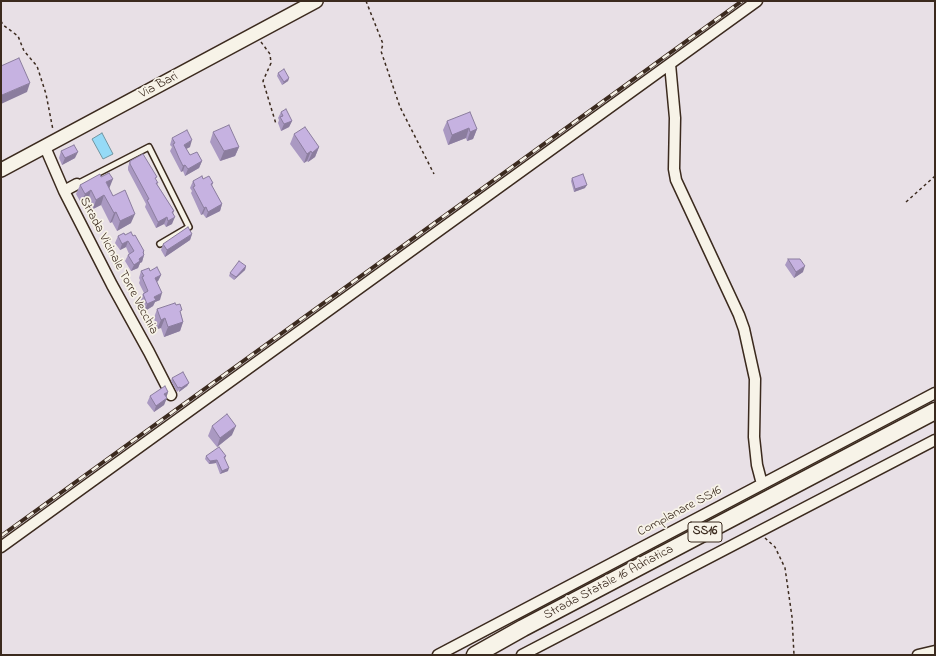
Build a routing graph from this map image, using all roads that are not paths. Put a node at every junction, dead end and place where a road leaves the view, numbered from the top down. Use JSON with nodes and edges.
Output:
{"nodes":[{"id":1,"x":316,"y":1,"type":"edge"},
{"id":2,"x":757,"y":1,"type":"edge"},
{"id":3,"x":670,"y":64,"type":"junction"},
{"id":4,"x":44,"y":147,"type":"junction"},
{"id":5,"x":1,"y":170,"type":"edge"},
{"id":6,"x":77,"y":184,"type":"joint"},
{"id":7,"x":64,"y":191,"type":"junction"},
{"id":8,"x":160,"y":244,"type":"dead end"},
{"id":9,"x":935,"y":393,"type":"edge"},
{"id":10,"x":171,"y":395,"type":"dead end"},
{"id":11,"x":935,"y":411,"type":"edge"},
{"id":12,"x":935,"y":423,"type":"edge"},
{"id":13,"x":935,"y":440,"type":"edge"},
{"id":14,"x":762,"y":484,"type":"junction"},
{"id":15,"x":1,"y":547,"type":"edge"},
{"id":16,"x":935,"y":651,"type":"edge"},
{"id":17,"x":438,"y":655,"type":"edge"},
{"id":18,"x":475,"y":655,"type":"edge"},
{"id":19,"x":495,"y":655,"type":"edge"},
{"id":20,"x":522,"y":655,"type":"edge"},
{"id":21,"x":918,"y":655,"type":"edge"}],
"edges":[{"from":1,"to":4,"type":"main road","name":"Via Bari"},
{"from":2,"to":3,"type":"street"},
{"from":3,"to":14,"type":"street"},
{"from":3,"to":15,"type":"street"},
{"from":4,"to":5,"type":"main road","name":"Via Bari"},
{"from":4,"to":7,"type":"street","name":"Strada Vicinale Torre Vecchia"},
{"from":6,"to":7,"type":"street"},
{"from":6,"to":8,"type":"lane"},
{"from":7,"to":10,"type":"street","name":"Strada Vicinale Torre Vecchia"},
{"from":9,"to":14,"type":"street","name":"Complanare SS16"},
{"from":11,"to":18,"type":"highway","name":"Strada Statale 16 Adriatica","number":"SS16"},
{"from":12,"to":19,"type":"highway","name":"Strada Statale 16 Adriatica","number":"SS16"},
{"from":13,"to":20,"type":"street"},
{"from":14,"to":17,"type":"street","name":"Complanare SS16"},
{"from":16,"to":21,"type":"street"}]}
